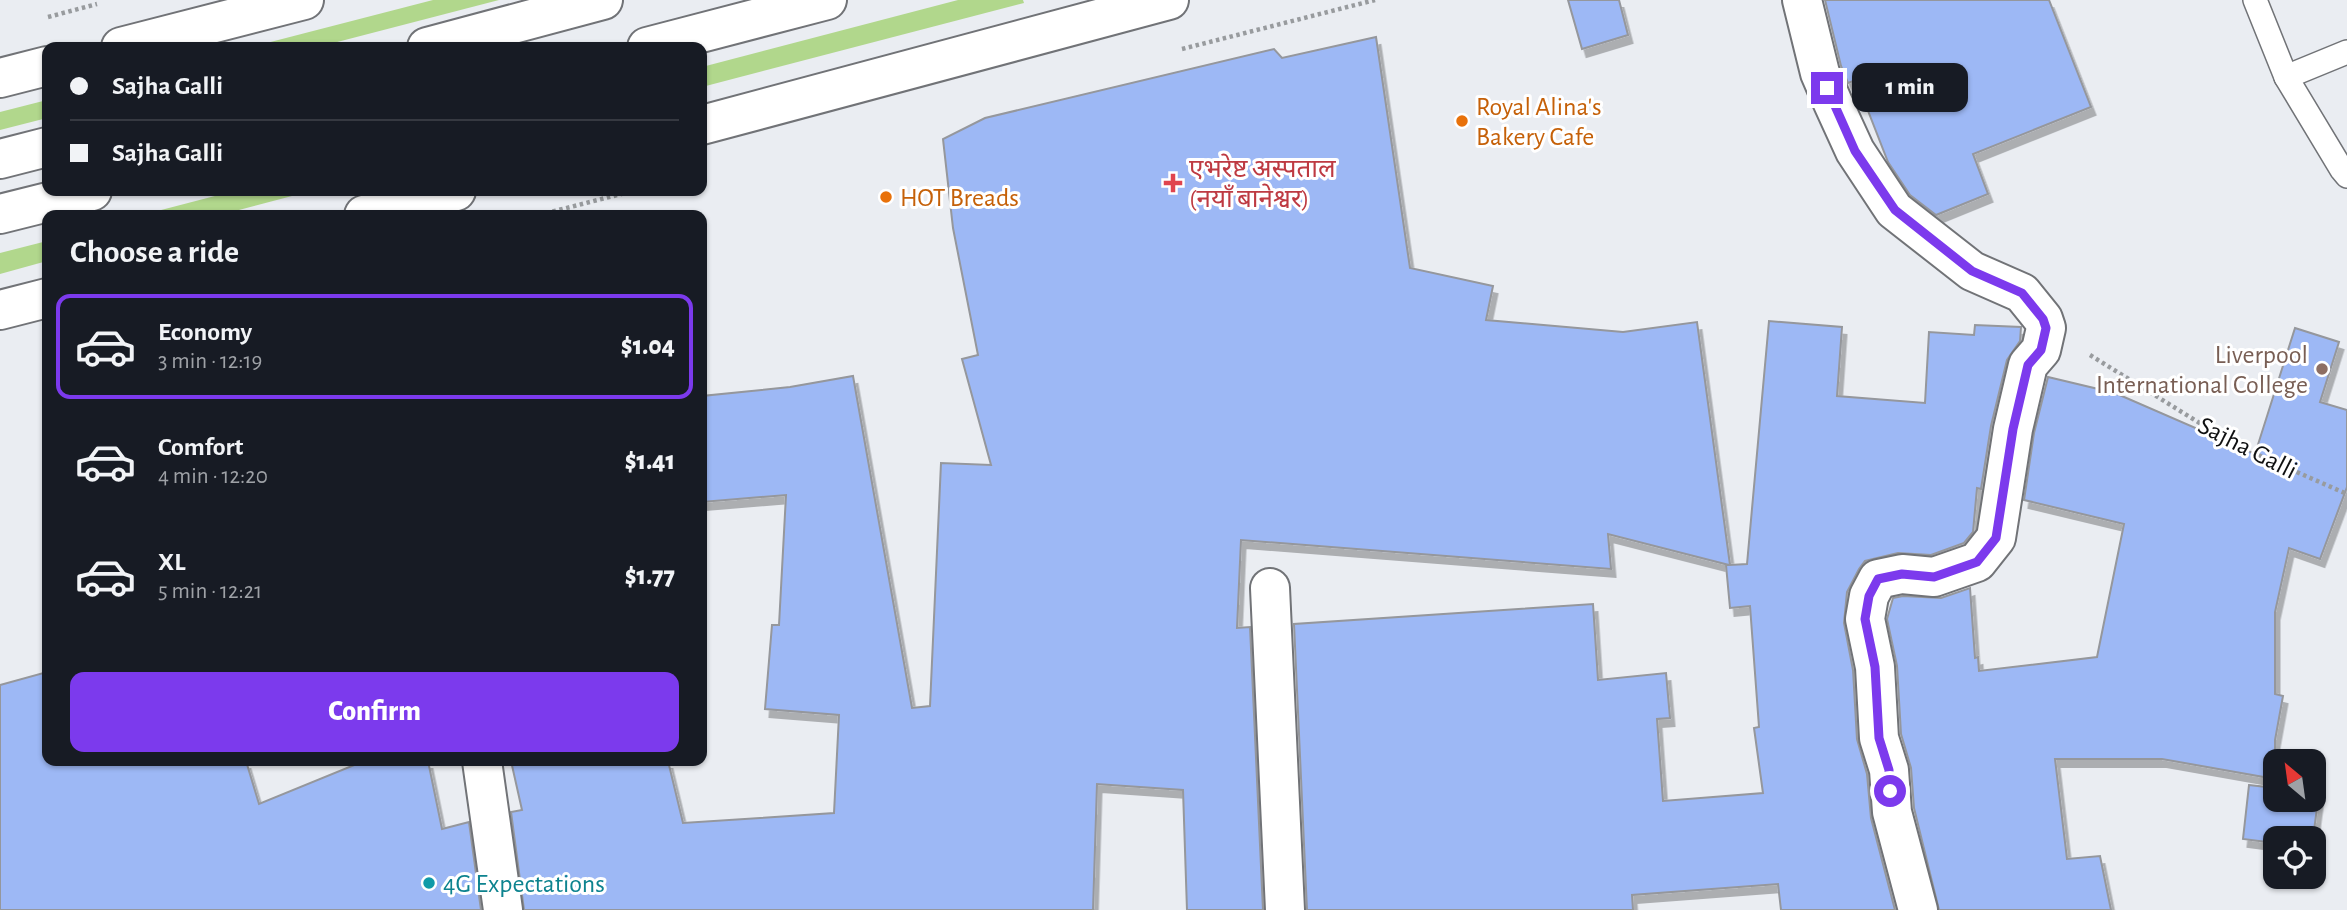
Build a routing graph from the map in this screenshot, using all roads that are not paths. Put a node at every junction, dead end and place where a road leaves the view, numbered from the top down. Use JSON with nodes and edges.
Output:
{"nodes":[{"id":1,"x":304,"y":0,"type":"edge"},
{"id":2,"x":603,"y":0,"type":"edge"},
{"id":3,"x":827,"y":0,"type":"edge"},
{"id":4,"x":1168,"y":0,"type":"edge"},
{"id":5,"x":1802,"y":0,"type":"edge"},
{"id":6,"x":2255,"y":0,"type":"edge"},
{"id":7,"x":140,"y":42,"type":"edge"},
{"id":8,"x":446,"y":42,"type":"edge"},
{"id":9,"x":666,"y":42,"type":"edge"},
{"id":10,"x":2347,"y":52,"type":"edge"},
{"id":11,"x":42,"y":67,"type":"edge"},
{"id":12,"x":2286,"y":77,"type":"junction"},
{"id":13,"x":0,"y":78,"type":"edge"},
{"id":14,"x":707,"y":124,"type":"edge"},
{"id":15,"x":42,"y":148,"type":"edge"},
{"id":16,"x":0,"y":159,"type":"edge"},
{"id":17,"x":2347,"y":176,"type":"edge"},
{"id":18,"x":72,"y":196,"type":"edge"},
{"id":19,"x":437,"y":196,"type":"edge"},
{"id":20,"x":383,"y":210,"type":"edge"},
{"id":21,"x":0,"y":214,"type":"edge"},
{"id":22,"x":42,"y":299,"type":"edge"},
{"id":23,"x":0,"y":310,"type":"edge"},
{"id":24,"x":1270,"y":587,"type":"dead end"},
{"id":25,"x":483,"y":766,"type":"edge"},
{"id":26,"x":503,"y":910,"type":"edge"},
{"id":27,"x":1285,"y":910,"type":"edge"},
{"id":28,"x":1918,"y":910,"type":"edge"}],
"edges":[{"from":1,"to":7,"type":"main road"},
{"from":2,"to":8,"type":"main road"},
{"from":3,"to":9,"type":"main road"},
{"from":4,"to":14,"type":"main road"},
{"from":5,"to":28,"type":"main road"},
{"from":6,"to":12,"type":"lane"},
{"from":10,"to":12,"type":"lane"},
{"from":11,"to":13,"type":"main road"},
{"from":12,"to":17,"type":"lane"},
{"from":15,"to":16,"type":"main road"},
{"from":18,"to":21,"type":"main road"},
{"from":19,"to":20,"type":"main road"},
{"from":22,"to":23,"type":"main road"},
{"from":24,"to":27,"type":"main road"},
{"from":25,"to":26,"type":"main road"}]}
